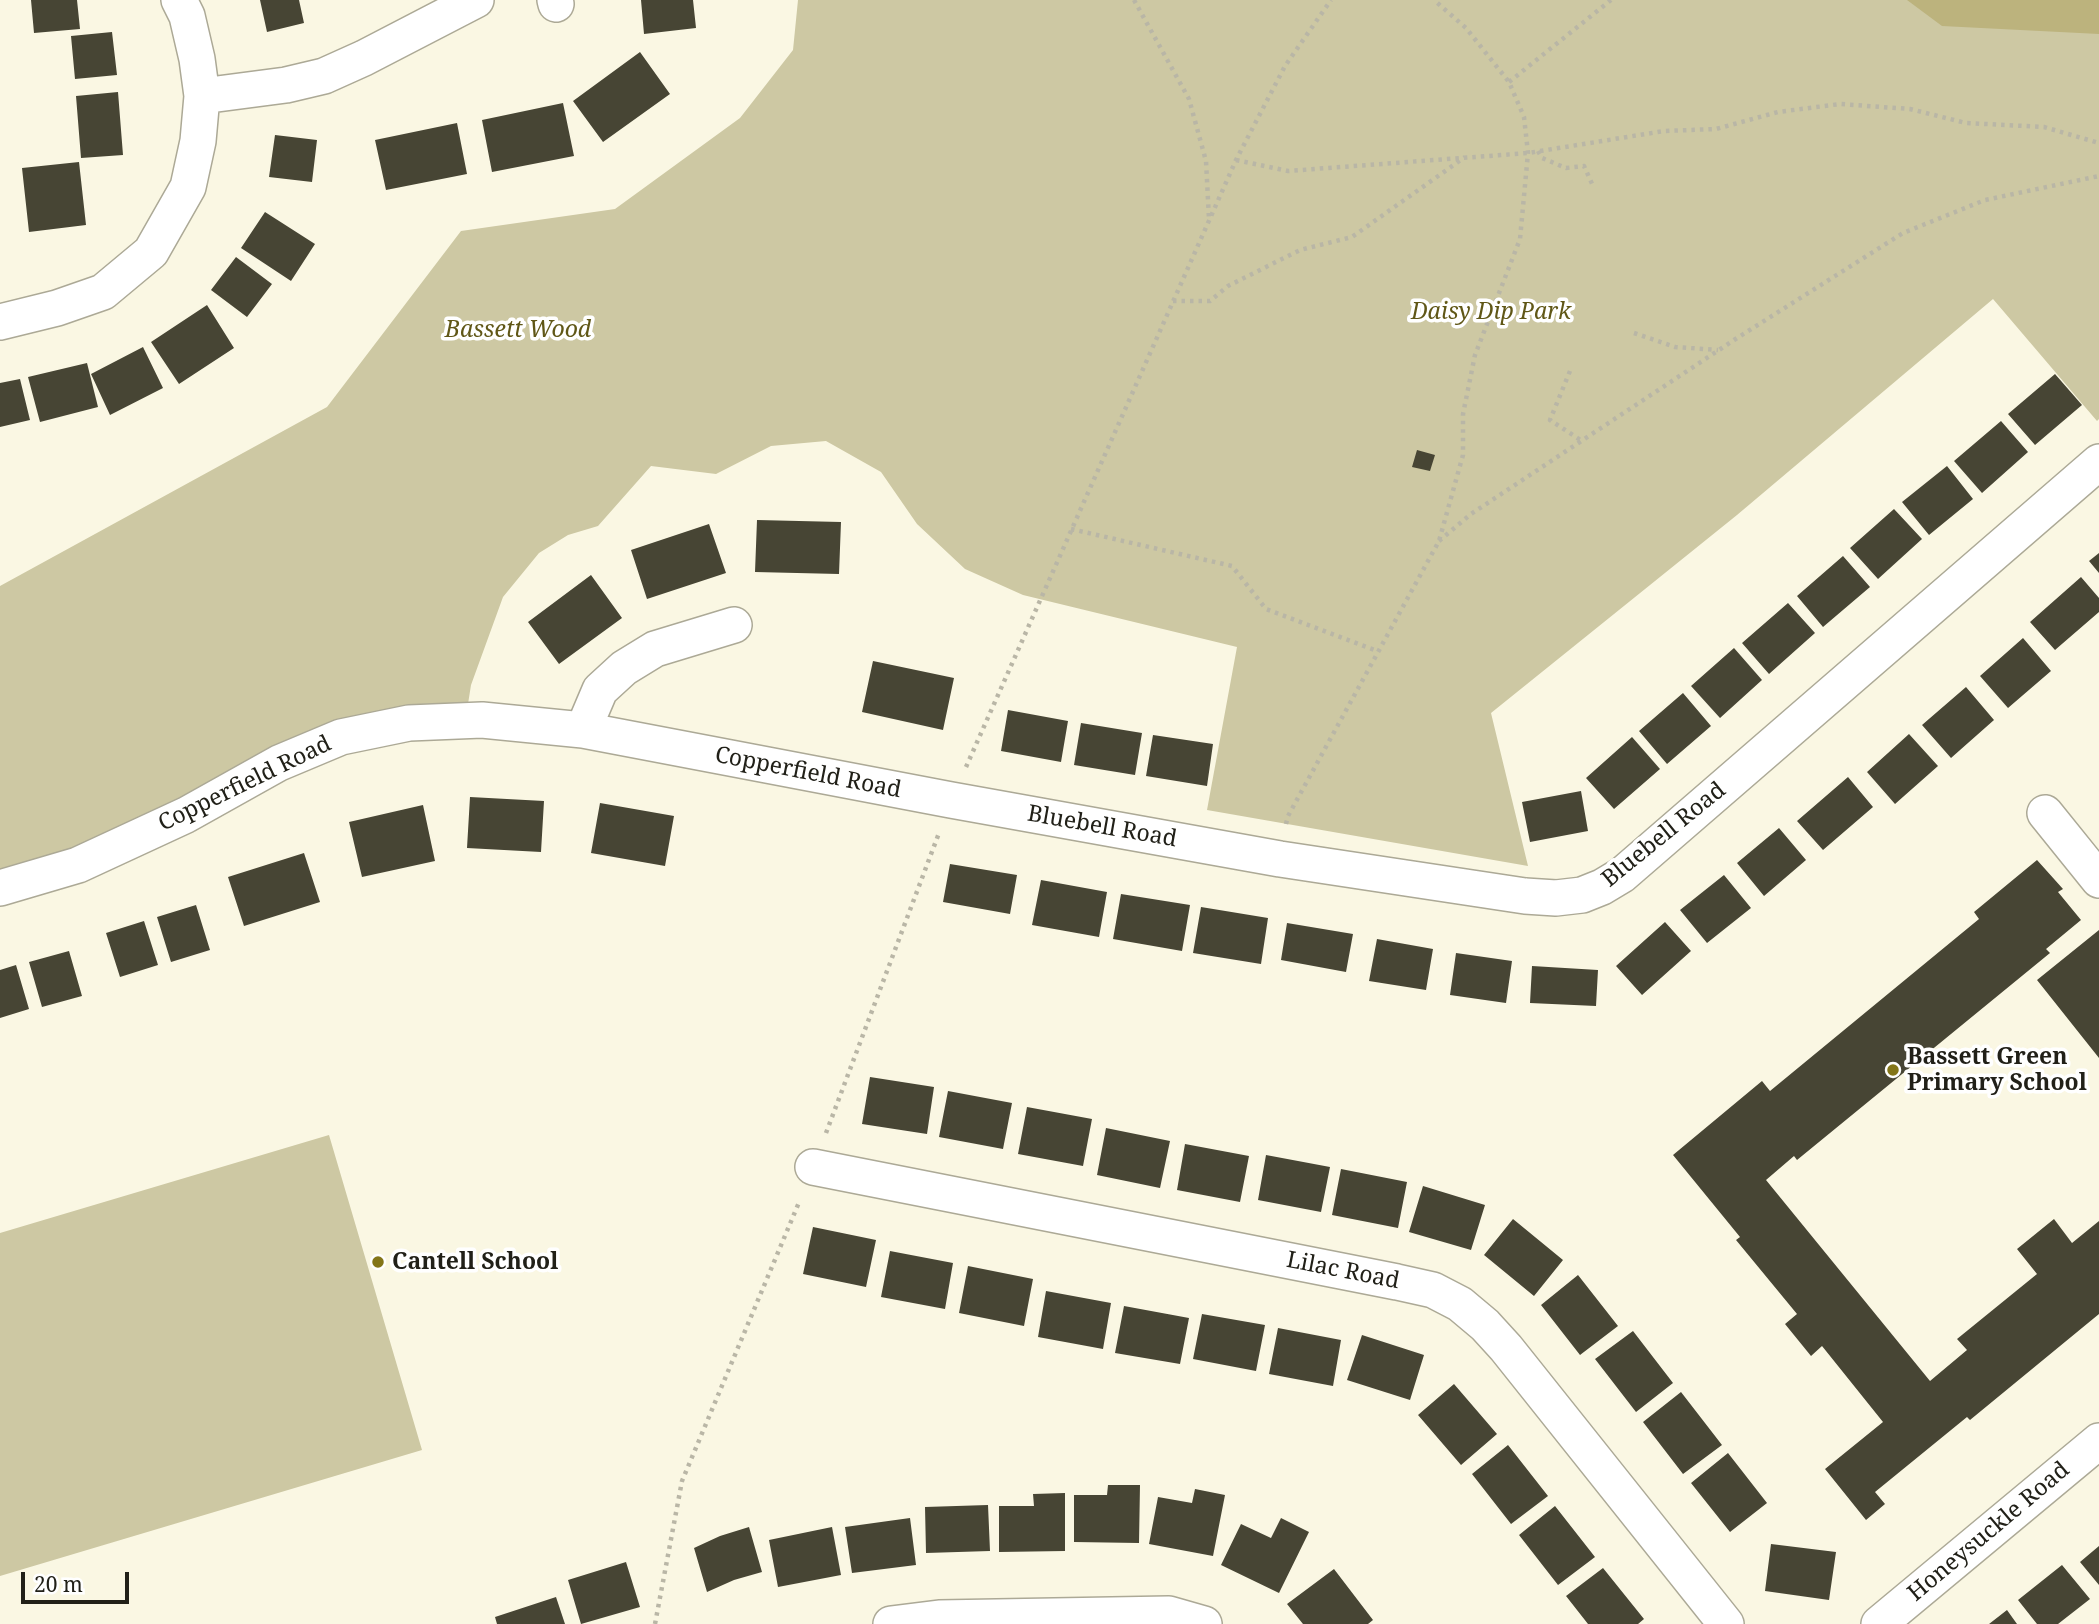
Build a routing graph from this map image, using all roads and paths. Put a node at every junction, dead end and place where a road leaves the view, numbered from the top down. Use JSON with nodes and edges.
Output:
{"nodes":[{"id":1,"x":179,"y":0,"type":"edge"},
{"id":2,"x":475,"y":0,"type":"edge"},
{"id":3,"x":1134,"y":0,"type":"edge"},
{"id":4,"x":1331,"y":0,"type":"edge"},
{"id":5,"x":1434,"y":0,"type":"edge"},
{"id":6,"x":1611,"y":0,"type":"edge"},
{"id":7,"x":1509,"y":82,"type":"junction"},
{"id":8,"x":202,"y":96,"type":"junction"},
{"id":9,"x":2099,"y":143,"type":"edge"},
{"id":10,"x":1538,"y":152,"type":"junction"},
{"id":11,"x":1528,"y":153,"type":"junction"},
{"id":12,"x":1466,"y":157,"type":"junction"},
{"id":13,"x":1236,"y":160,"type":"junction"},
{"id":14,"x":2099,"y":176,"type":"edge"},
{"id":15,"x":1592,"y":186,"type":"dead end"},
{"id":16,"x":1209,"y":220,"type":"junction"},
{"id":17,"x":1173,"y":301,"type":"junction"},
{"id":18,"x":0,"y":322,"type":"edge"},
{"id":19,"x":1634,"y":332,"type":"dead end"},
{"id":20,"x":1719,"y":351,"type":"junction"},
{"id":21,"x":1570,"y":371,"type":"dead end"},
{"id":22,"x":1582,"y":441,"type":"junction"},
{"id":23,"x":2099,"y":462,"type":"edge"},
{"id":24,"x":1071,"y":529,"type":"junction"},
{"id":25,"x":1439,"y":541,"type":"junction"},
{"id":26,"x":734,"y":625,"type":"dead end"},
{"id":27,"x":1377,"y":651,"type":"junction"},
{"id":28,"x":583,"y":730,"type":"junction"},
{"id":29,"x":951,"y":800,"type":"junction"},
{"id":30,"x":2045,"y":813,"type":"dead end"},
{"id":31,"x":1280,"y":859,"type":"junction"},
{"id":32,"x":2099,"y":880,"type":"edge"},
{"id":33,"x":0,"y":888,"type":"edge"},
{"id":34,"x":813,"y":1167,"type":"junction"},
{"id":35,"x":2099,"y":1441,"type":"edge"},
{"id":36,"x":655,"y":1624,"type":"edge"},
{"id":37,"x":891,"y":1624,"type":"edge"},
{"id":38,"x":1204,"y":1624,"type":"edge"},
{"id":39,"x":1726,"y":1624,"type":"edge"},
{"id":40,"x":1879,"y":1624,"type":"edge"}],
"edges":[{"from":1,"to":8,"type":"street"},
{"from":2,"to":8,"type":"street"},
{"from":3,"to":16,"type":"path"},
{"from":4,"to":13,"type":"path"},
{"from":5,"to":7,"type":"path"},
{"from":6,"to":7,"type":"path"},
{"from":7,"to":11,"type":"path"},
{"from":8,"to":18,"type":"street"},
{"from":9,"to":10,"type":"path"},
{"from":10,"to":11,"type":"path"},
{"from":10,"to":15,"type":"path"},
{"from":11,"to":12,"type":"path"},
{"from":11,"to":25,"type":"path"},
{"from":12,"to":13,"type":"path"},
{"from":12,"to":17,"type":"path"},
{"from":13,"to":16,"type":"path"},
{"from":14,"to":20,"type":"path"},
{"from":16,"to":17,"type":"path"},
{"from":17,"to":24,"type":"path"},
{"from":19,"to":20,"type":"path"},
{"from":20,"to":22,"type":"path"},
{"from":21,"to":22,"type":"path"},
{"from":22,"to":25,"type":"path"},
{"from":23,"to":31,"type":"street","name":"Bluebell Road"},
{"from":24,"to":27,"type":"path"},
{"from":24,"to":29,"type":"path"},
{"from":25,"to":27,"type":"path"},
{"from":26,"to":28,"type":"street"},
{"from":27,"to":31,"type":"path"},
{"from":28,"to":29,"type":"street","name":"Copperfield Road"},
{"from":28,"to":33,"type":"street","name":"Copperfield Road"},
{"from":29,"to":31,"type":"street","name":"Bluebell Road"},
{"from":29,"to":34,"type":"path"},
{"from":30,"to":32,"type":"street"},
{"from":34,"to":36,"type":"path"},
{"from":34,"to":39,"type":"street","name":"Lilac Road"},
{"from":35,"to":40,"type":"street","name":"Honeysuckle Road"},
{"from":37,"to":38,"type":"street"}]}
